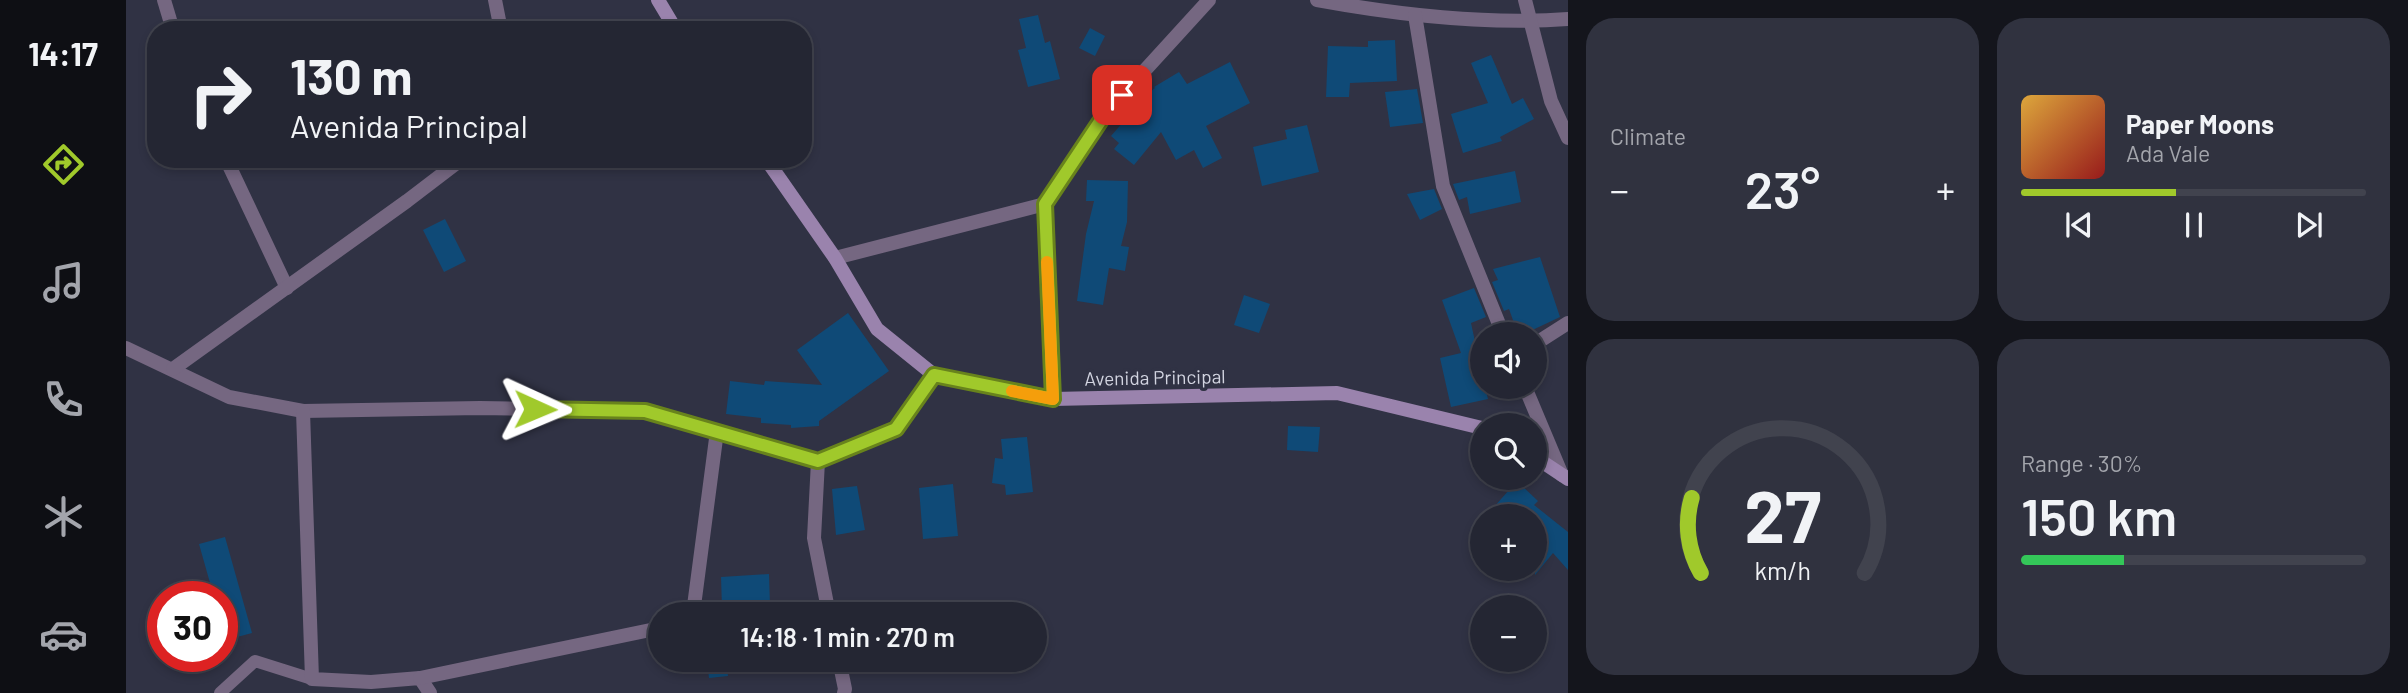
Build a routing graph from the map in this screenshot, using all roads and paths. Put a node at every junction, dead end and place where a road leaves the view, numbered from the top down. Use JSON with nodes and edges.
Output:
{"nodes":[{"id":1,"x":164,"y":0,"type":"edge"},
{"id":2,"x":495,"y":0,"type":"edge"},
{"id":3,"x":658,"y":0,"type":"edge"},
{"id":4,"x":1209,"y":0,"type":"edge"},
{"id":5,"x":1317,"y":0,"type":"edge"},
{"id":6,"x":1525,"y":0,"type":"edge"},
{"id":7,"x":1415,"y":15,"type":"junction"},
{"id":8,"x":1568,"y":19,"type":"edge"},
{"id":9,"x":170,"y":21,"type":"edge"},
{"id":10,"x":499,"y":21,"type":"edge"},
{"id":11,"x":671,"y":21,"type":"edge"},
{"id":12,"x":1529,"y":22,"type":"junction"},
{"id":13,"x":1568,"y":138,"type":"edge"},
{"id":14,"x":230,"y":168,"type":"edge"},
{"id":15,"x":450,"y":168,"type":"edge"},
{"id":16,"x":772,"y":168,"type":"edge"},
{"id":17,"x":1045,"y":204,"type":"junction"},
{"id":18,"x":835,"y":258,"type":"junction"},
{"id":19,"x":287,"y":288,"type":"junction"},
{"id":20,"x":1498,"y":322,"type":"edge"},
{"id":21,"x":1568,"y":323,"type":"edge"},
{"id":22,"x":1547,"y":336,"type":"edge"},
{"id":23,"x":126,"y":348,"type":"edge"},
{"id":24,"x":173,"y":369,"type":"junction"},
{"id":25,"x":934,"y":375,"type":"junction"},
{"id":26,"x":1053,"y":399,"type":"junction"},
{"id":27,"x":1530,"y":399,"type":"edge"},
{"id":28,"x":303,"y":411,"type":"junction"},
{"id":29,"x":1470,"y":425,"type":"edge"},
{"id":30,"x":717,"y":430,"type":"junction"},
{"id":31,"x":818,"y":461,"type":"junction"},
{"id":32,"x":1547,"y":465,"type":"edge"},
{"id":33,"x":1565,"y":477,"type":"edge"},
{"id":34,"x":695,"y":602,"type":"edge"},
{"id":35,"x":827,"y":602,"type":"edge"},
{"id":36,"x":648,"y":630,"type":"edge"},
{"id":37,"x":841,"y":672,"type":"edge"},
{"id":38,"x":420,"y":678,"type":"junction"},
{"id":39,"x":312,"y":679,"type":"junction"},
{"id":40,"x":220,"y":693,"type":"edge"},
{"id":41,"x":429,"y":693,"type":"edge"},
{"id":42,"x":844,"y":693,"type":"edge"}],
"edges":[{"from":1,"to":9,"type":"street"},
{"from":2,"to":10,"type":"street"},
{"from":3,"to":11,"type":"main road"},
{"from":4,"to":17,"type":"street"},
{"from":5,"to":7,"type":"street"},
{"from":6,"to":12,"type":"street"},
{"from":7,"to":12,"type":"street"},
{"from":7,"to":20,"type":"street"},
{"from":8,"to":12,"type":"street"},
{"from":12,"to":13,"type":"street"},
{"from":14,"to":19,"type":"street"},
{"from":15,"to":19,"type":"street"},
{"from":16,"to":18,"type":"main road","name":"Avenida Principal"},
{"from":17,"to":18,"type":"street"},
{"from":17,"to":26,"type":"street"},
{"from":18,"to":25,"type":"main road","name":"Avenida Principal"},
{"from":19,"to":24,"type":"street"},
{"from":21,"to":22,"type":"street"},
{"from":23,"to":24,"type":"street"},
{"from":24,"to":28,"type":"street"},
{"from":25,"to":26,"type":"main road","name":"Avenida Principal"},
{"from":25,"to":31,"type":"street"},
{"from":26,"to":29,"type":"main road","name":"Avenida Principal"},
{"from":27,"to":33,"type":"street"},
{"from":28,"to":30,"type":"street"},
{"from":28,"to":39,"type":"street"},
{"from":30,"to":31,"type":"street"},
{"from":30,"to":34,"type":"street"},
{"from":31,"to":35,"type":"street"},
{"from":32,"to":33,"type":"main road"},
{"from":36,"to":38,"type":"street"},
{"from":37,"to":42,"type":"street"},
{"from":38,"to":39,"type":"street"},
{"from":38,"to":41,"type":"street"},
{"from":39,"to":40,"type":"lane"}]}
